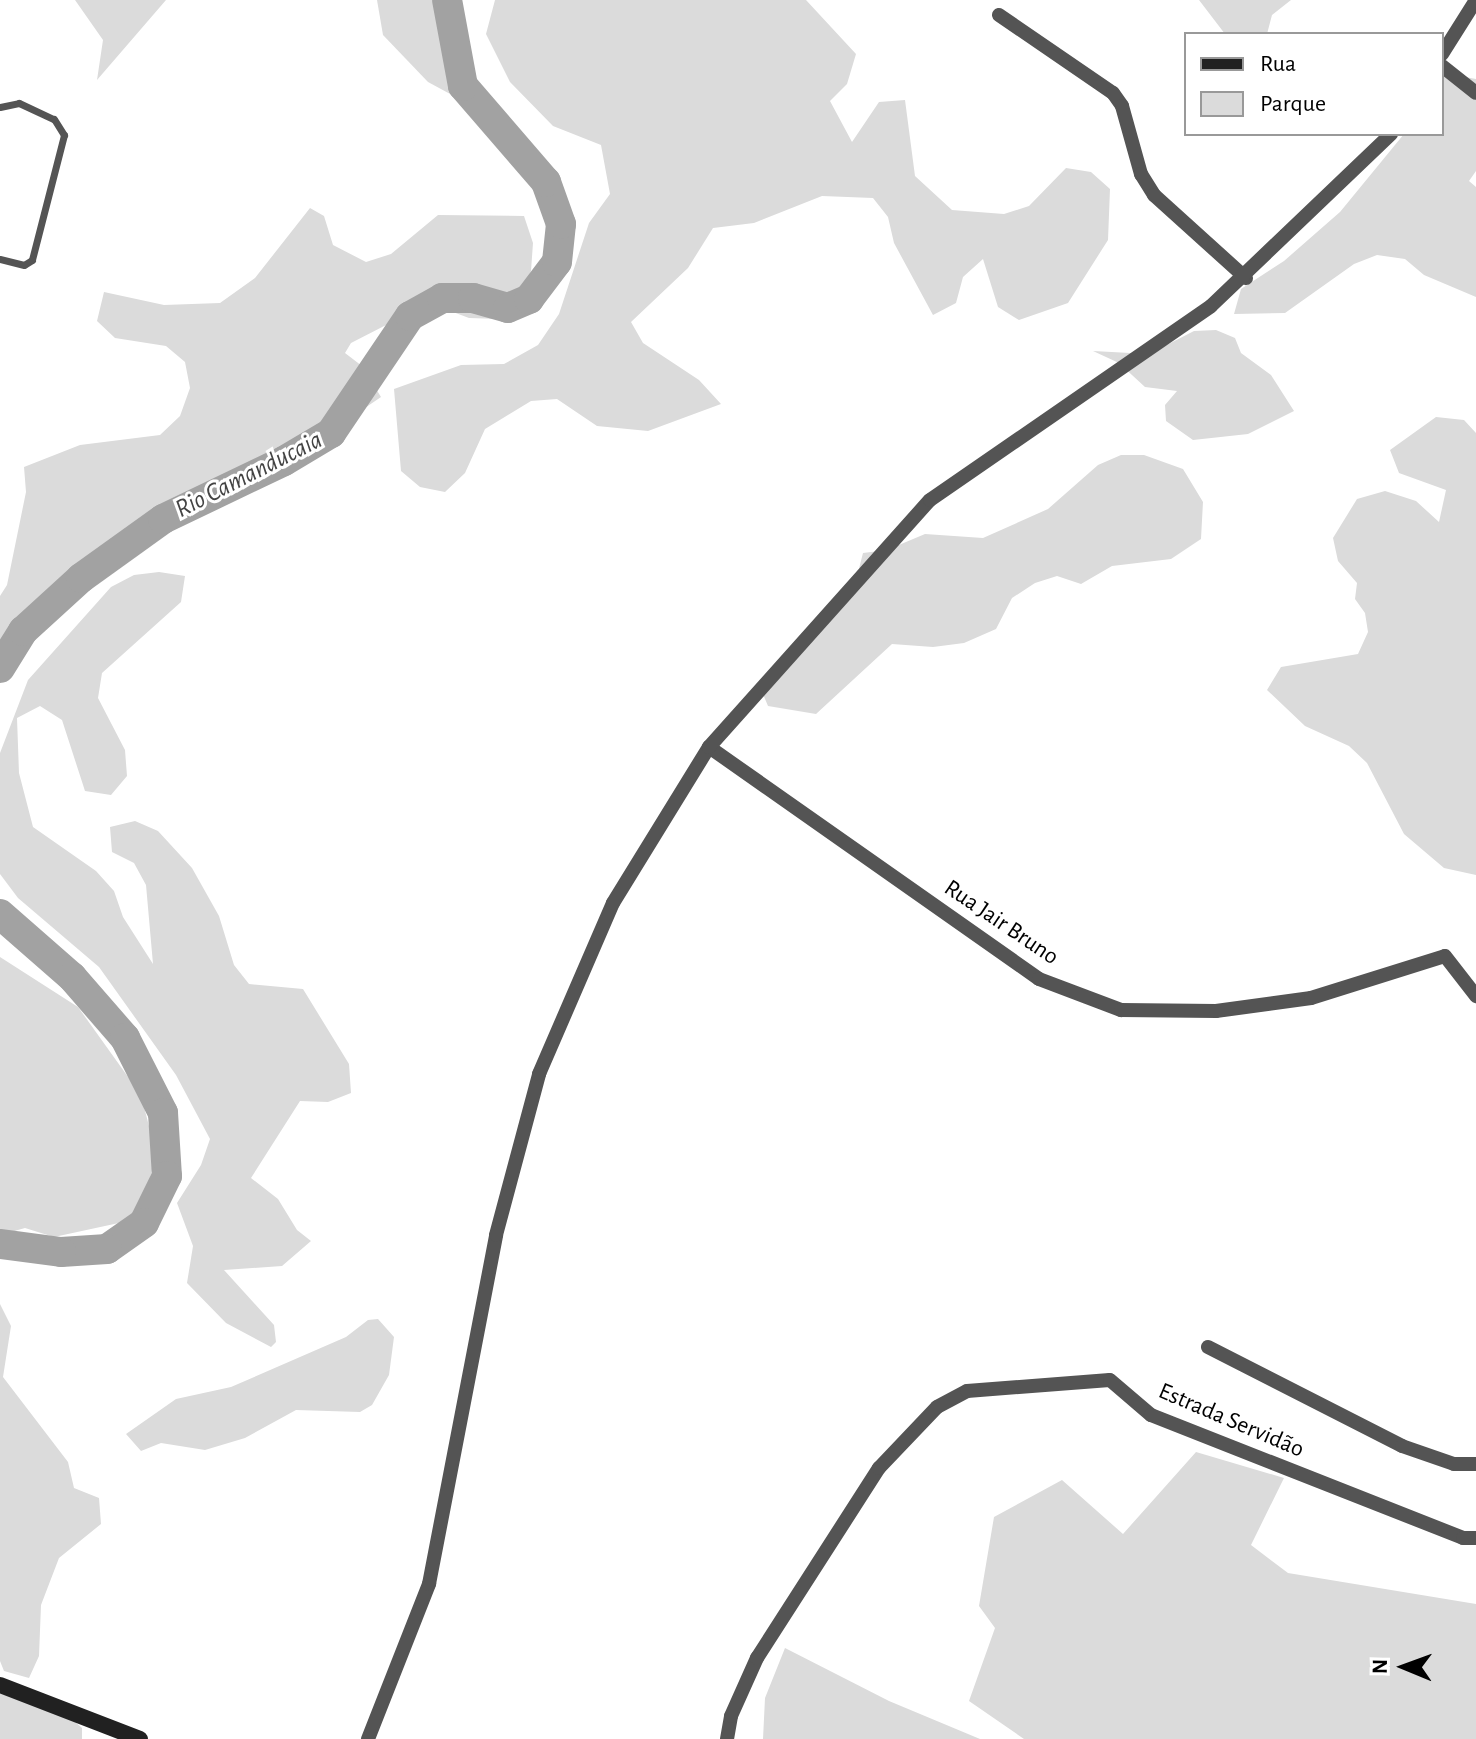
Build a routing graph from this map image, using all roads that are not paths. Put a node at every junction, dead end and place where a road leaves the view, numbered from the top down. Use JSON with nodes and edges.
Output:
{"nodes":[{"id":1,"x":1476,"y":0,"type":"edge"},
{"id":2,"x":999,"y":15,"type":"dead end"},
{"id":3,"x":1444,"y":51,"type":"edge"},
{"id":4,"x":1444,"y":68,"type":"edge"},
{"id":5,"x":1476,"y":93,"type":"edge"},
{"id":6,"x":0,"y":107,"type":"edge"},
{"id":7,"x":1389,"y":136,"type":"edge"},
{"id":8,"x":0,"y":259,"type":"edge"},
{"id":9,"x":1246,"y":278,"type":"junction"},
{"id":10,"x":709,"y":747,"type":"junction"},
{"id":11,"x":1476,"y":996,"type":"edge"},
{"id":12,"x":1208,"y":1347,"type":"dead end"},
{"id":13,"x":1476,"y":1464,"type":"edge"},
{"id":14,"x":1476,"y":1538,"type":"edge"},
{"id":15,"x":0,"y":1685,"type":"edge"},
{"id":16,"x":140,"y":1739,"type":"edge"},
{"id":17,"x":368,"y":1739,"type":"edge"},
{"id":18,"x":727,"y":1739,"type":"edge"}],
"edges":[{"from":1,"to":3,"type":"street"},
{"from":2,"to":9,"type":"street"},
{"from":4,"to":5,"type":"street"},
{"from":6,"to":8,"type":"lane"},
{"from":7,"to":9,"type":"street"},
{"from":9,"to":10,"type":"street"},
{"from":10,"to":11,"type":"street","name":"Rua Jair Bruno"},
{"from":10,"to":17,"type":"street"},
{"from":12,"to":13,"type":"street"},
{"from":14,"to":18,"type":"street","name":"Estrada Servidão"},
{"from":15,"to":16,"type":"main road"}]}
